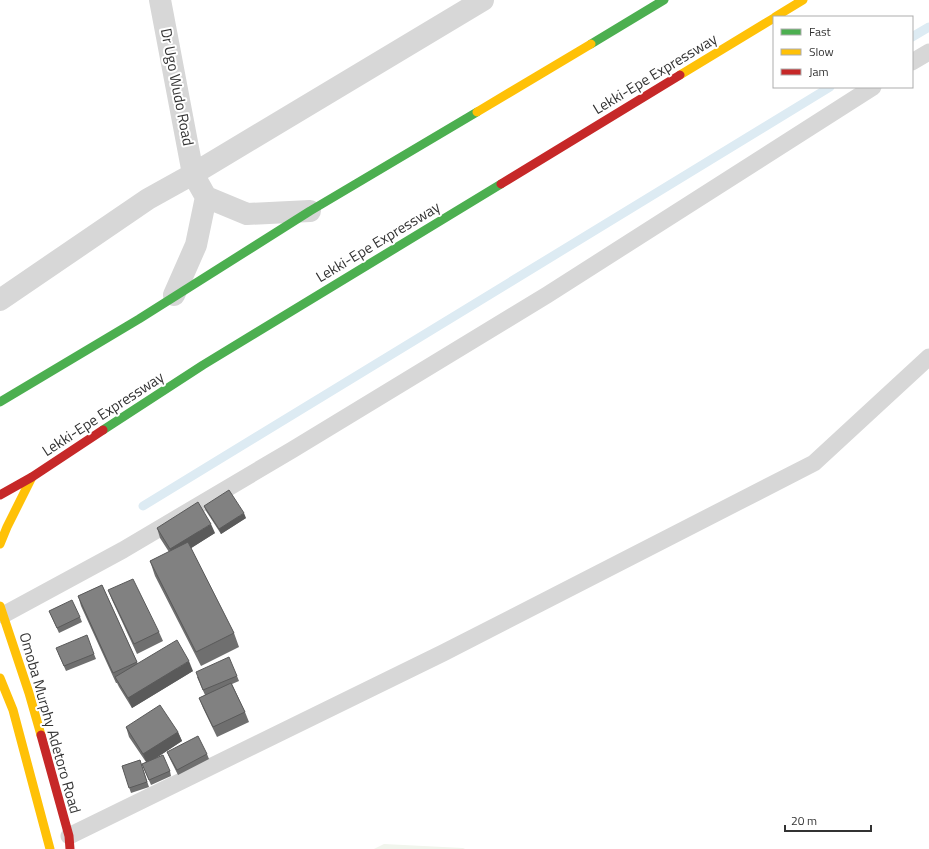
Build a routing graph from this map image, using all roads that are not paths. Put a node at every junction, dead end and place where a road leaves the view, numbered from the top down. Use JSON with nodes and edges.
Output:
{"nodes":[{"id":1,"x":160,"y":0,"type":"edge"},
{"id":2,"x":483,"y":0,"type":"edge"},
{"id":3,"x":664,"y":0,"type":"edge"},
{"id":4,"x":803,"y":0,"type":"edge"},
{"id":5,"x":776,"y":16,"type":"edge"},
{"id":6,"x":773,"y":18,"type":"edge"},
{"id":7,"x":929,"y":52,"type":"edge"},
{"id":8,"x":913,"y":61,"type":"edge"},
{"id":9,"x":871,"y":88,"type":"edge"},
{"id":10,"x":193,"y":174,"type":"junction"},
{"id":11,"x":206,"y":196,"type":"junction"},
{"id":12,"x":310,"y":211,"type":"junction"},
{"id":13,"x":174,"y":295,"type":"junction"},
{"id":14,"x":0,"y":300,"type":"edge"},
{"id":15,"x":929,"y":358,"type":"edge"},
{"id":16,"x":0,"y":402,"type":"edge"},
{"id":17,"x":32,"y":477,"type":"junction"},
{"id":18,"x":0,"y":495,"type":"edge"},
{"id":19,"x":0,"y":544,"type":"edge"},
{"id":20,"x":2,"y":611,"type":"edge"},
{"id":21,"x":0,"y":678,"type":"edge"},
{"id":22,"x":6,"y":711,"type":"edge"},
{"id":23,"x":69,"y":843,"type":"edge"},
{"id":24,"x":50,"y":849,"type":"edge"}],
"edges":[{"from":1,"to":10,"type":"street","name":"Dr Ugo Wudo Road"},
{"from":2,"to":10,"type":"street"},
{"from":3,"to":12,"type":"main road"},
{"from":4,"to":5,"type":"main road","name":"Lekki-Epe Expressway"},
{"from":6,"to":17,"type":"main road","name":"Lekki-Epe Expressway"},
{"from":7,"to":8,"type":"lane"},
{"from":9,"to":20,"type":"lane"},
{"from":10,"to":11,"type":"street","name":"Dr Ugo Wudo Road"},
{"from":10,"to":14,"type":"street"},
{"from":11,"to":12,"type":"street"},
{"from":11,"to":13,"type":"street"},
{"from":12,"to":13,"type":"main road"},
{"from":13,"to":16,"type":"main road"},
{"from":15,"to":23,"type":"lane"},
{"from":17,"to":18,"type":"main road","name":"Lekki-Epe Expressway"},
{"from":17,"to":19,"type":"main road"},
{"from":20,"to":23,"type":"main road","name":"Omoba Murphy Adetoro Road"},
{"from":21,"to":22,"type":"main road"},
{"from":22,"to":24,"type":"main road"}]}
